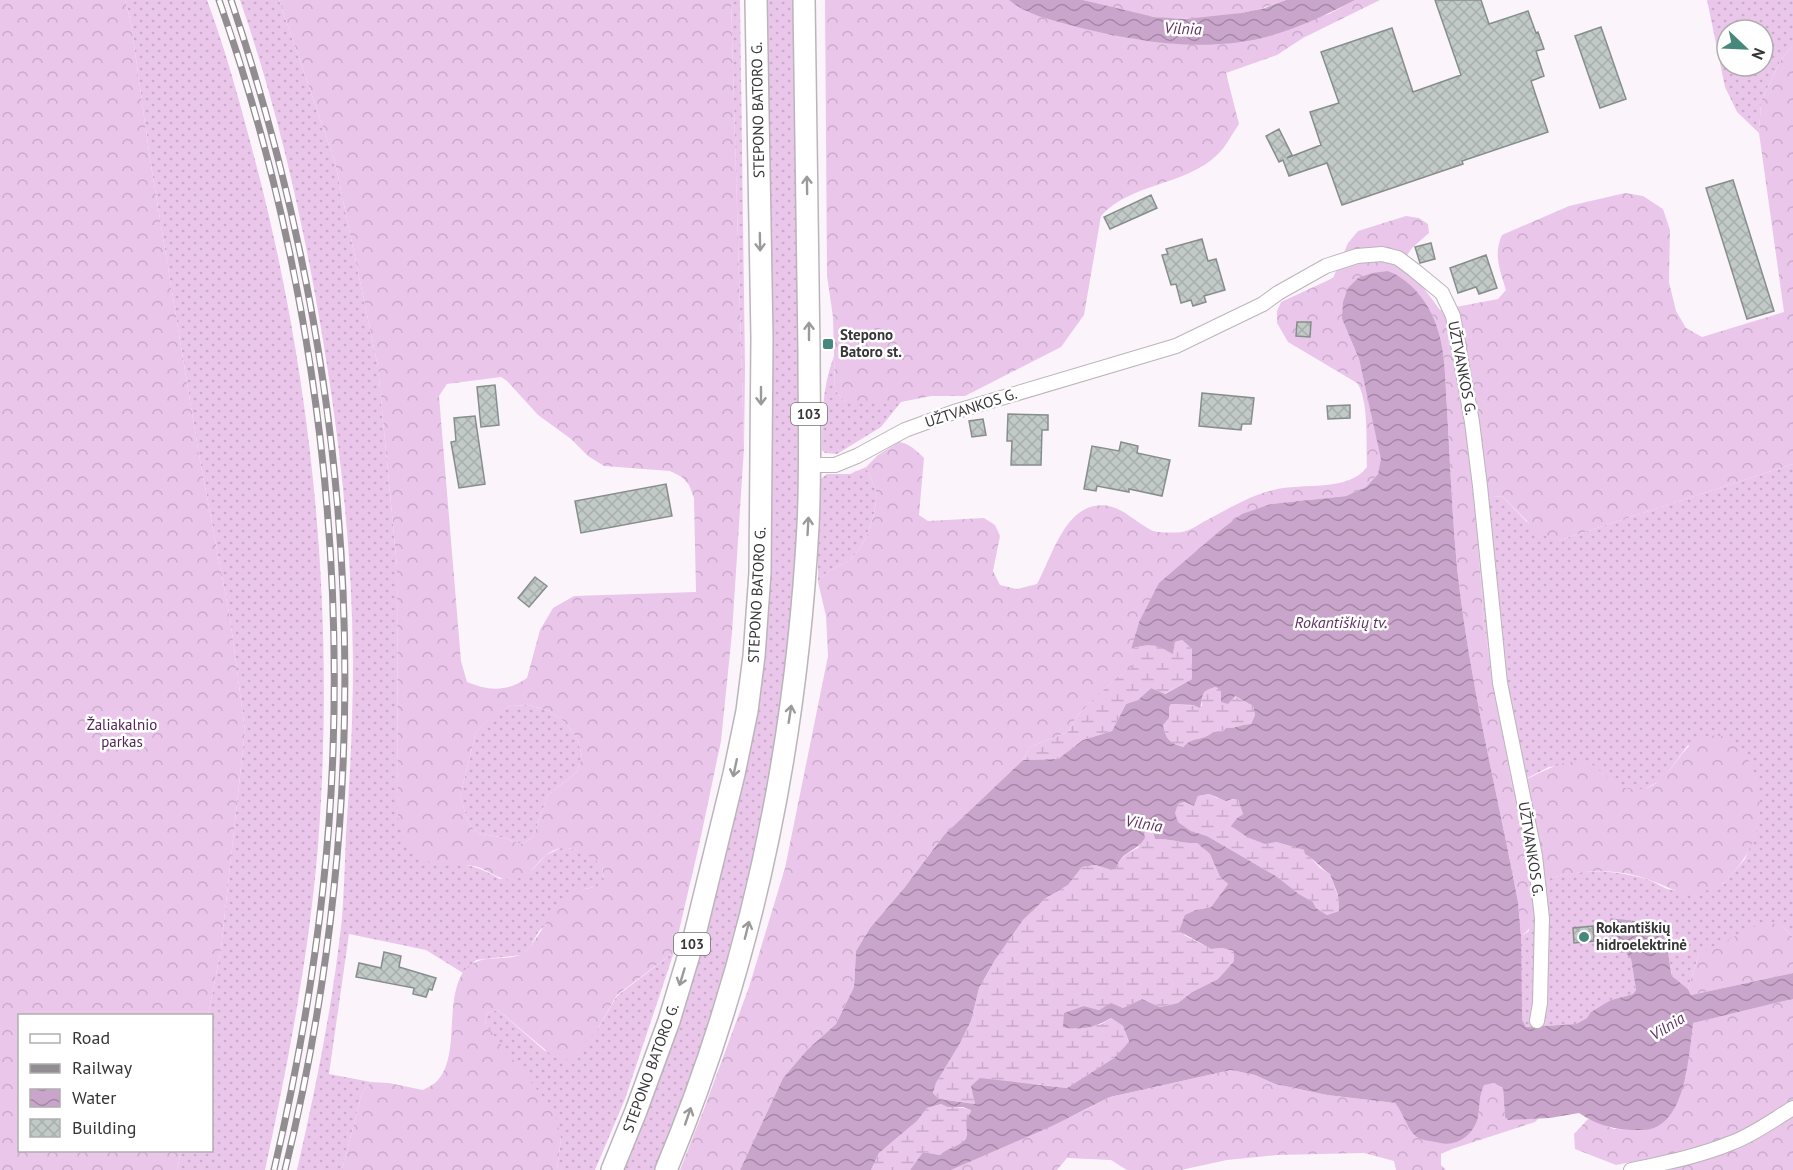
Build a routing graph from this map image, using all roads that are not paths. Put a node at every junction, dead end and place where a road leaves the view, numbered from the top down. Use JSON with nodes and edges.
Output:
{"nodes":[{"id":1,"x":756,"y":0,"type":"edge"},
{"id":2,"x":804,"y":0,"type":"edge"},
{"id":3,"x":810,"y":465,"type":"junction"},
{"id":4,"x":1537,"y":1021,"type":"dead end"},
{"id":5,"x":1793,"y":1108,"type":"edge"},
{"id":6,"x":612,"y":1170,"type":"edge"},
{"id":7,"x":666,"y":1170,"type":"edge"},
{"id":8,"x":1631,"y":1170,"type":"edge"}],
"edges":[{"from":1,"to":6,"type":"main road","name":"STEPONO BATORO G.","number":"103","one_way":true},
{"from":3,"to":2,"type":"main road","number":"103","one_way":true},
{"from":3,"to":4,"type":"street","name":"UŽTVANKOS G."},
{"from":7,"to":3,"type":"main road","number":"103","one_way":true},
{"from":5,"to":8,"type":"street"}]}
